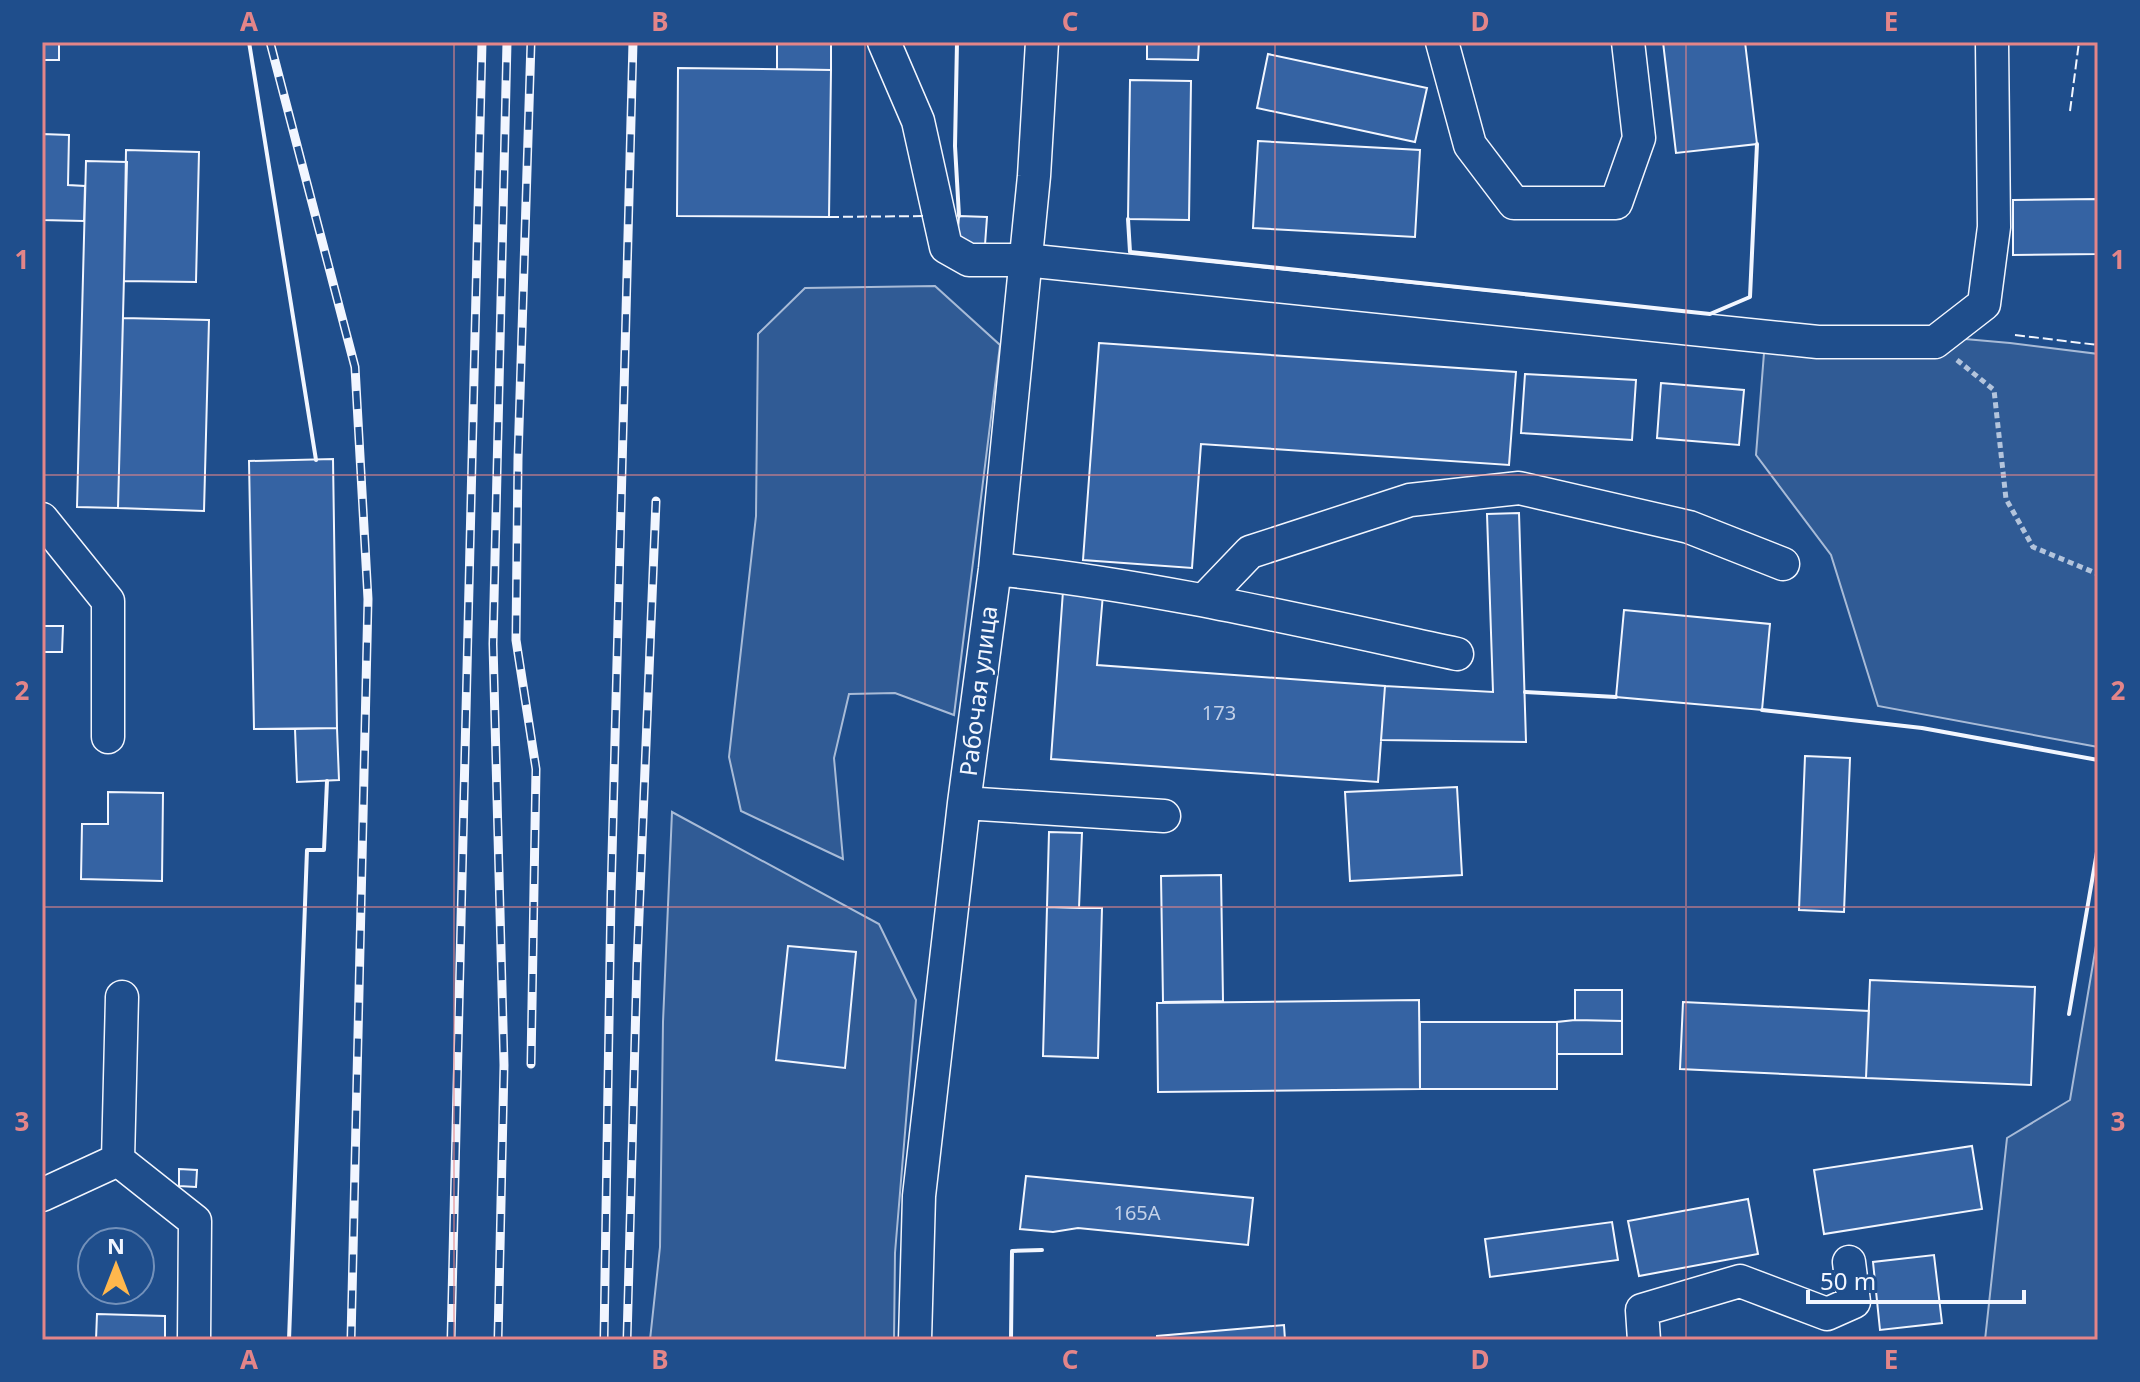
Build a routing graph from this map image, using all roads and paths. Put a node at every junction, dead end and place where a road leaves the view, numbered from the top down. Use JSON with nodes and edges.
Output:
{"nodes":[{"id":1,"x":884,"y":42,"type":"edge"},
{"id":2,"x":1042,"y":42,"type":"edge"},
{"id":3,"x":1442,"y":42,"type":"edge"},
{"id":4,"x":1628,"y":42,"type":"edge"},
{"id":5,"x":1992,"y":42,"type":"edge"},
{"id":6,"x":1025,"y":260,"type":"junction"},
{"id":7,"x":1935,"y":342,"type":"junction"},
{"id":8,"x":42,"y":519,"type":"edge"},
{"id":9,"x":1783,"y":564,"type":"dead end"},
{"id":10,"x":995,"y":569,"type":"junction"},
{"id":11,"x":2098,"y":574,"type":"edge"},
{"id":12,"x":1205,"y":599,"type":"junction"},
{"id":13,"x":1457,"y":654,"type":"dead end"},
{"id":14,"x":108,"y":737,"type":"dead end"},
{"id":15,"x":964,"y":803,"type":"junction"},
{"id":16,"x":1164,"y":816,"type":"dead end"},
{"id":17,"x":122,"y":997,"type":"dead end"},
{"id":18,"x":118,"y":1160,"type":"junction"},
{"id":19,"x":42,"y":1195,"type":"edge"},
{"id":20,"x":1849,"y":1262,"type":"dead end"},
{"id":21,"x":194,"y":1340,"type":"edge"},
{"id":22,"x":915,"y":1340,"type":"edge"},
{"id":23,"x":1644,"y":1340,"type":"edge"}],
"edges":[{"from":1,"to":6,"type":"street"},
{"from":2,"to":6,"type":"street","name":"Рабочая улица"},
{"from":3,"to":4,"type":"street"},
{"from":5,"to":7,"type":"street"},
{"from":6,"to":7,"type":"street"},
{"from":6,"to":10,"type":"street","name":"Рабочая улица"},
{"from":7,"to":11,"type":"path"},
{"from":8,"to":14,"type":"street"},
{"from":9,"to":12,"type":"street"},
{"from":10,"to":12,"type":"street"},
{"from":10,"to":15,"type":"street","name":"Рабочая улица"},
{"from":12,"to":13,"type":"street"},
{"from":15,"to":16,"type":"street"},
{"from":15,"to":22,"type":"street","name":"Рабочая улица"},
{"from":17,"to":18,"type":"street"},
{"from":18,"to":19,"type":"street"},
{"from":18,"to":21,"type":"street"},
{"from":20,"to":23,"type":"street"}]}
